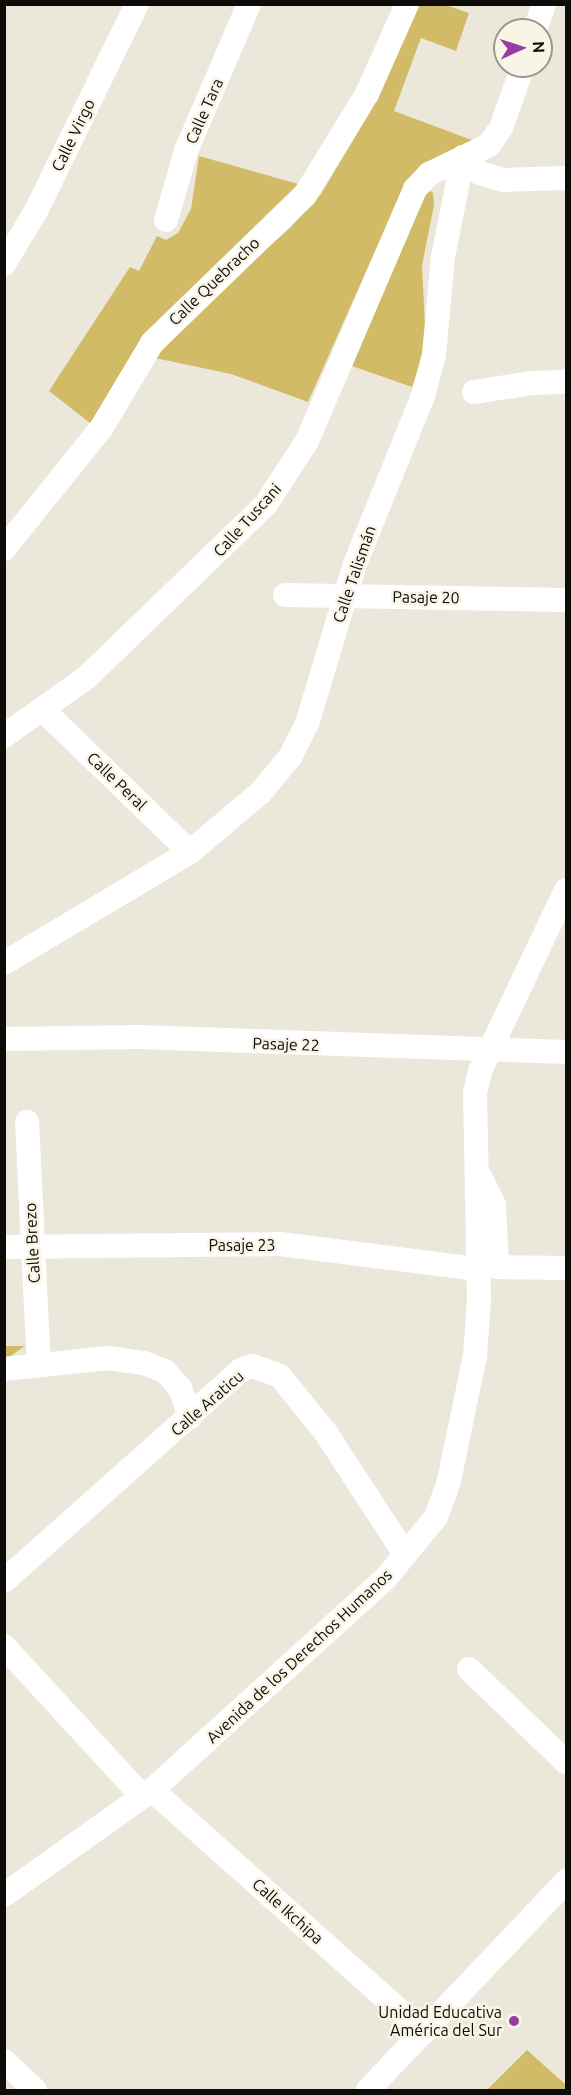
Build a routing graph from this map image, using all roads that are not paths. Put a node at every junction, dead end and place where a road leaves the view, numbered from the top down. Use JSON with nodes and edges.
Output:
{"nodes":[{"id":1,"x":137,"y":4,"type":"edge"},
{"id":2,"x":249,"y":4,"type":"edge"},
{"id":3,"x":407,"y":4,"type":"edge"},
{"id":4,"x":519,"y":78,"type":"edge"},
{"id":5,"x":463,"y":157,"type":"junction"},
{"id":6,"x":567,"y":177,"type":"edge"},
{"id":7,"x":166,"y":220,"type":"dead end"},
{"id":8,"x":4,"y":264,"type":"edge"},
{"id":9,"x":567,"y":382,"type":"edge"},
{"id":10,"x":474,"y":392,"type":"dead end"},
{"id":11,"x":4,"y":549,"type":"edge"},
{"id":12,"x":285,"y":595,"type":"dead end"},
{"id":13,"x":346,"y":595,"type":"junction"},
{"id":14,"x":567,"y":600,"type":"edge"},
{"id":15,"x":44,"y":711,"type":"junction"},
{"id":16,"x":4,"y":736,"type":"edge"},
{"id":17,"x":190,"y":852,"type":"junction"},
{"id":18,"x":567,"y":890,"type":"edge"},
{"id":19,"x":4,"y":963,"type":"edge"},
{"id":20,"x":4,"y":1039,"type":"edge"},
{"id":21,"x":492,"y":1052,"type":"junction"},
{"id":22,"x":567,"y":1052,"type":"edge"},
{"id":23,"x":27,"y":1122,"type":"dead end"},
{"id":24,"x":476,"y":1168,"type":"junction"},
{"id":25,"x":4,"y":1246,"type":"edge"},
{"id":26,"x":32,"y":1247,"type":"junction"},
{"id":27,"x":567,"y":1268,"type":"edge"},
{"id":28,"x":478,"y":1269,"type":"junction"},
{"id":29,"x":39,"y":1364,"type":"junction"},
{"id":30,"x":4,"y":1369,"type":"edge"},
{"id":31,"x":190,"y":1417,"type":"junction"},
{"id":32,"x":405,"y":1554,"type":"junction"},
{"id":33,"x":4,"y":1581,"type":"edge"},
{"id":34,"x":4,"y":1646,"type":"edge"},
{"id":35,"x":469,"y":1669,"type":"dead end"},
{"id":36,"x":567,"y":1762,"type":"edge"},
{"id":37,"x":148,"y":1793,"type":"junction"},
{"id":38,"x":567,"y":1881,"type":"edge"},
{"id":39,"x":4,"y":1894,"type":"edge"},
{"id":40,"x":424,"y":2032,"type":"junction"},
{"id":41,"x":4,"y":2061,"type":"edge"},
{"id":42,"x":35,"y":2091,"type":"edge"},
{"id":43,"x":368,"y":2091,"type":"edge"}],
"edges":[{"from":1,"to":8,"type":"street","name":"Calle Virgo"},
{"from":2,"to":7,"type":"street","name":"Calle Tara"},
{"from":3,"to":11,"type":"street","name":"Calle Quebracho"},
{"from":4,"to":5,"type":"street"},
{"from":5,"to":6,"type":"street"},
{"from":5,"to":13,"type":"street","name":"Calle Talismán"},
{"from":5,"to":15,"type":"street","name":"Calle Tuscani"},
{"from":9,"to":10,"type":"street"},
{"from":12,"to":13,"type":"street","name":"Pasaje 20"},
{"from":13,"to":14,"type":"street","name":"Pasaje 20"},
{"from":13,"to":17,"type":"street","name":"Calle Talismán"},
{"from":15,"to":16,"type":"street","name":"Calle Tuscani"},
{"from":15,"to":17,"type":"street","name":"Calle Peral"},
{"from":17,"to":19,"type":"street","name":"Calle Talismán"},
{"from":18,"to":21,"type":"street","name":"Avenida de los Derechos Humanos"},
{"from":20,"to":21,"type":"street","name":"Pasaje 22"},
{"from":21,"to":22,"type":"street","name":"Pasaje 22"},
{"from":21,"to":24,"type":"street","name":"Avenida de los Derechos Humanos"},
{"from":23,"to":26,"type":"street","name":"Calle Brezo"},
{"from":24,"to":27,"type":"street"},
{"from":24,"to":28,"type":"street","name":"Avenida de los Derechos Humanos"},
{"from":25,"to":26,"type":"street","name":"Pasaje 23"},
{"from":26,"to":28,"type":"street","name":"Pasaje 23"},
{"from":26,"to":29,"type":"street","name":"Calle Brezo"},
{"from":28,"to":32,"type":"street","name":"Avenida de los Derechos Humanos"},
{"from":29,"to":30,"type":"street"},
{"from":29,"to":31,"type":"street"},
{"from":31,"to":32,"type":"street","name":"Calle Araticu"},
{"from":31,"to":33,"type":"street","name":"Calle Araticu"},
{"from":32,"to":37,"type":"street","name":"Avenida de los Derechos Humanos"},
{"from":34,"to":37,"type":"street","name":"Calle Ikchipa"},
{"from":35,"to":36,"type":"street"},
{"from":37,"to":39,"type":"street","name":"Avenida de los Derechos Humanos"},
{"from":37,"to":40,"type":"street","name":"Calle Ikchipa"},
{"from":38,"to":40,"type":"street"},
{"from":40,"to":43,"type":"street"},
{"from":41,"to":42,"type":"street"}]}
